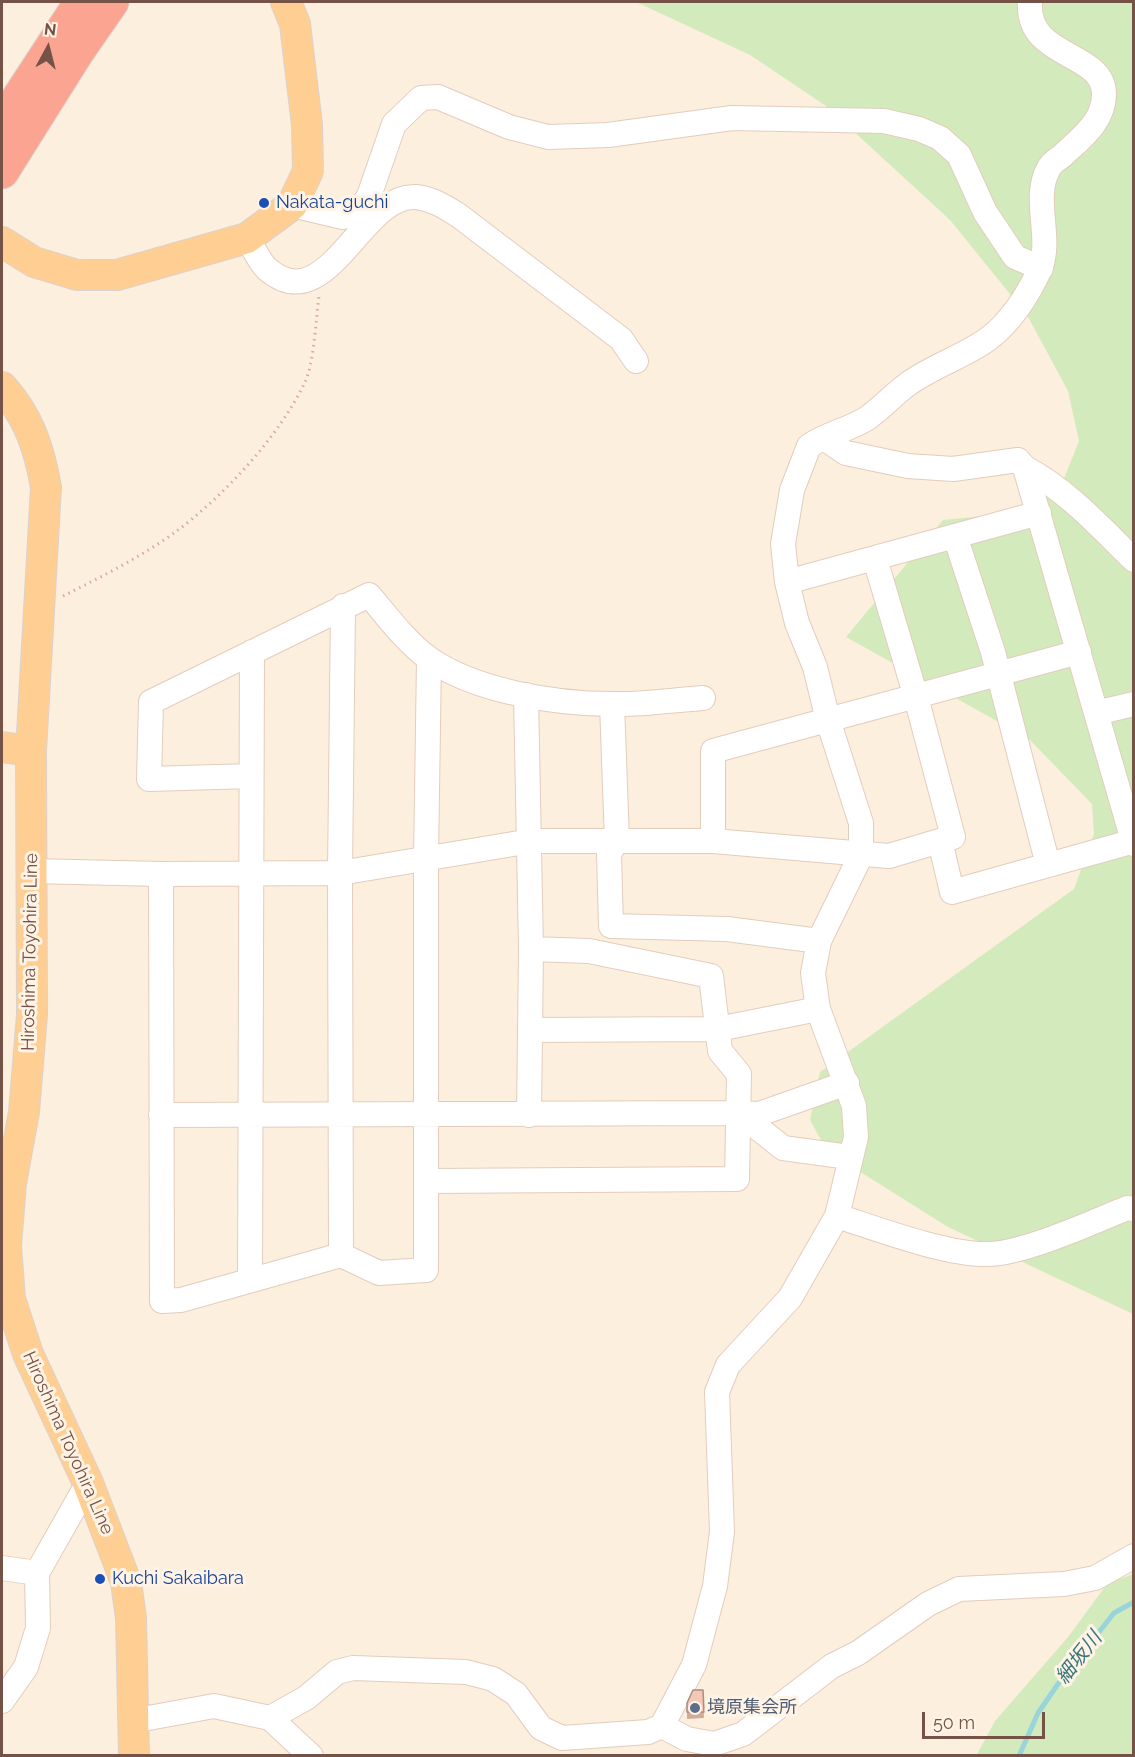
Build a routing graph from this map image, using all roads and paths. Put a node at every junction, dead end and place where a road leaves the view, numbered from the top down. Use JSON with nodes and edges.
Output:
{"nodes":[{"id":1,"x":81,"y":2,"type":"edge"},
{"id":2,"x":112,"y":2,"type":"edge"},
{"id":3,"x":286,"y":2,"type":"edge"},
{"id":4,"x":1030,"y":2,"type":"edge"},
{"id":5,"x":2,"y":123,"type":"edge"},
{"id":6,"x":2,"y":172,"type":"edge"},
{"id":7,"x":292,"y":205,"type":"junction"},
{"id":8,"x":247,"y":238,"type":"junction"},
{"id":9,"x":2,"y":242,"type":"edge"},
{"id":10,"x":1041,"y":268,"type":"junction"},
{"id":11,"x":315,"y":277,"type":"junction"},
{"id":12,"x":636,"y":361,"type":"dead end"},
{"id":13,"x":2,"y":387,"type":"edge"},
{"id":14,"x":824,"y":438,"type":"junction"},
{"id":15,"x":1025,"y":468,"type":"junction"},
{"id":16,"x":1039,"y":513,"type":"junction"},
{"id":17,"x":955,"y":536,"type":"junction"},
{"id":18,"x":875,"y":559,"type":"junction"},
{"id":19,"x":1134,"y":560,"type":"edge"},
{"id":20,"x":787,"y":582,"type":"junction"},
{"id":21,"x":38,"y":597,"type":"junction"},
{"id":22,"x":343,"y":606,"type":"junction"},
{"id":23,"x":252,"y":652,"type":"junction"},
{"id":24,"x":1079,"y":652,"type":"junction"},
{"id":25,"x":429,"y":658,"type":"junction"},
{"id":26,"x":999,"y":675,"type":"junction"},
{"id":27,"x":526,"y":695,"type":"junction"},
{"id":28,"x":916,"y":697,"type":"junction"},
{"id":29,"x":703,"y":698,"type":"dead end"},
{"id":30,"x":612,"y":704,"type":"junction"},
{"id":31,"x":1134,"y":704,"type":"edge"},
{"id":32,"x":1096,"y":713,"type":"junction"},
{"id":33,"x":828,"y":720,"type":"junction"},
{"id":34,"x":2,"y":747,"type":"edge"},
{"id":35,"x":31,"y":751,"type":"junction"},
{"id":36,"x":251,"y":776,"type":"junction"},
{"id":37,"x":531,"y":841,"type":"junction"},
{"id":38,"x":617,"y":841,"type":"junction"},
{"id":39,"x":713,"y":841,"type":"junction"},
{"id":40,"x":940,"y":841,"type":"junction"},
{"id":41,"x":1133,"y":842,"type":"edge"},
{"id":42,"x":861,"y":855,"type":"junction"},
{"id":43,"x":426,"y":859,"type":"junction"},
{"id":44,"x":1048,"y":865,"type":"junction"},
{"id":45,"x":31,"y":871,"type":"junction"},
{"id":46,"x":250,"y":872,"type":"junction"},
{"id":47,"x":340,"y":873,"type":"junction"},
{"id":48,"x":161,"y":874,"type":"junction"},
{"id":49,"x":819,"y":941,"type":"junction"},
{"id":50,"x":531,"y":949,"type":"junction"},
{"id":51,"x":818,"y":1009,"type":"junction"},
{"id":52,"x":718,"y":1029,"type":"junction"},
{"id":53,"x":531,"y":1030,"type":"junction"},
{"id":54,"x":847,"y":1083,"type":"junction"},
{"id":55,"x":740,"y":1113,"type":"junction"},
{"id":56,"x":250,"y":1114,"type":"junction"},
{"id":57,"x":340,"y":1114,"type":"junction"},
{"id":58,"x":426,"y":1114,"type":"junction"},
{"id":59,"x":161,"y":1115,"type":"junction"},
{"id":60,"x":529,"y":1115,"type":"junction"},
{"id":61,"x":849,"y":1157,"type":"junction"},
{"id":62,"x":426,"y":1181,"type":"junction"},
{"id":63,"x":1134,"y":1209,"type":"edge"},
{"id":64,"x":837,"y":1216,"type":"junction"},
{"id":65,"x":340,"y":1255,"type":"junction"},
{"id":66,"x":250,"y":1280,"type":"junction"},
{"id":67,"x":88,"y":1483,"type":"junction"},
{"id":68,"x":1134,"y":1556,"type":"edge"},
{"id":69,"x":2,"y":1568,"type":"edge"},
{"id":70,"x":38,"y":1572,"type":"junction"},
{"id":71,"x":2,"y":1701,"type":"edge"},
{"id":72,"x":270,"y":1718,"type":"junction"},
{"id":73,"x":132,"y":1721,"type":"junction"},
{"id":74,"x":662,"y":1726,"type":"junction"},
{"id":75,"x":716,"y":1750,"type":"edge"},
{"id":76,"x":134,"y":1755,"type":"edge"},
{"id":77,"x":311,"y":1755,"type":"edge"}],
"edges":[{"from":1,"to":5,"type":"highway"},
{"from":2,"to":6,"type":"highway"},
{"from":3,"to":7,"type":"main road"},
{"from":4,"to":10,"type":"street"},
{"from":7,"to":8,"type":"main road"},
{"from":7,"to":10,"type":"street"},
{"from":8,"to":9,"type":"main road"},
{"from":8,"to":11,"type":"street"},
{"from":10,"to":14,"type":"street"},
{"from":11,"to":12,"type":"street"},
{"from":11,"to":21,"type":"path"},
{"from":13,"to":21,"type":"main road","name":"Hiroshima Toyohira Line"},
{"from":14,"to":15,"type":"street"},
{"from":14,"to":20,"type":"street"},
{"from":15,"to":16,"type":"street"},
{"from":15,"to":19,"type":"street"},
{"from":16,"to":17,"type":"street"},
{"from":16,"to":24,"type":"street"},
{"from":17,"to":18,"type":"street"},
{"from":17,"to":26,"type":"street"},
{"from":18,"to":20,"type":"street"},
{"from":18,"to":28,"type":"street"},
{"from":20,"to":33,"type":"street"},
{"from":21,"to":35,"type":"main road","name":"Hiroshima Toyohira Line"},
{"from":22,"to":23,"type":"street"},
{"from":22,"to":25,"type":"street"},
{"from":22,"to":47,"type":"street"},
{"from":23,"to":36,"type":"street"},
{"from":23,"to":36,"type":"street"},
{"from":24,"to":26,"type":"street"},
{"from":24,"to":32,"type":"street"},
{"from":25,"to":27,"type":"street"},
{"from":25,"to":43,"type":"street"},
{"from":26,"to":28,"type":"street"},
{"from":26,"to":44,"type":"street"},
{"from":27,"to":30,"type":"street"},
{"from":27,"to":37,"type":"street"},
{"from":28,"to":33,"type":"street"},
{"from":28,"to":40,"type":"street"},
{"from":29,"to":30,"type":"street"},
{"from":30,"to":38,"type":"street"},
{"from":31,"to":32,"type":"street"},
{"from":32,"to":41,"type":"street"},
{"from":33,"to":39,"type":"street"},
{"from":33,"to":42,"type":"street"},
{"from":34,"to":35,"type":"main road"},
{"from":35,"to":45,"type":"main road","name":"Hiroshima Toyohira Line"},
{"from":36,"to":46,"type":"street"},
{"from":37,"to":38,"type":"street"},
{"from":37,"to":43,"type":"street"},
{"from":37,"to":50,"type":"street"},
{"from":38,"to":39,"type":"street"},
{"from":38,"to":49,"type":"street"},
{"from":39,"to":42,"type":"street"},
{"from":40,"to":42,"type":"street"},
{"from":40,"to":44,"type":"street"},
{"from":41,"to":44,"type":"street"},
{"from":42,"to":49,"type":"street"},
{"from":43,"to":47,"type":"street"},
{"from":43,"to":58,"type":"street"},
{"from":45,"to":48,"type":"street"},
{"from":45,"to":67,"type":"main road","name":"Hiroshima Toyohira Line"},
{"from":46,"to":47,"type":"street"},
{"from":46,"to":48,"type":"street"},
{"from":46,"to":56,"type":"street"},
{"from":47,"to":57,"type":"street"},
{"from":48,"to":59,"type":"street"},
{"from":49,"to":51,"type":"street"},
{"from":50,"to":52,"type":"street"},
{"from":50,"to":53,"type":"street"},
{"from":51,"to":52,"type":"street"},
{"from":51,"to":54,"type":"street"},
{"from":52,"to":53,"type":"street"},
{"from":52,"to":55,"type":"street"},
{"from":53,"to":60,"type":"street"},
{"from":54,"to":55,"type":"street"},
{"from":54,"to":61,"type":"street"},
{"from":55,"to":60,"type":"street"},
{"from":55,"to":61,"type":"street"},
{"from":55,"to":62,"type":"street"},
{"from":56,"to":57,"type":"street"},
{"from":56,"to":59,"type":"street"},
{"from":56,"to":66,"type":"street"},
{"from":57,"to":58,"type":"street"},
{"from":57,"to":65,"type":"street"},
{"from":58,"to":60,"type":"street"},
{"from":58,"to":62,"type":"street"},
{"from":59,"to":66,"type":"street"},
{"from":61,"to":64,"type":"street"},
{"from":62,"to":65,"type":"street"},
{"from":63,"to":64,"type":"street"},
{"from":64,"to":74,"type":"street"},
{"from":65,"to":66,"type":"street"},
{"from":67,"to":70,"type":"street"},
{"from":67,"to":73,"type":"main road","name":"Hiroshima Toyohira Line"},
{"from":68,"to":75,"type":"street"},
{"from":69,"to":70,"type":"street"},
{"from":70,"to":71,"type":"street"},
{"from":72,"to":73,"type":"street"},
{"from":72,"to":74,"type":"street"},
{"from":72,"to":77,"type":"street"},
{"from":73,"to":76,"type":"main road","name":"Hiroshima Toyohira Line"},
{"from":74,"to":75,"type":"street"}]}
